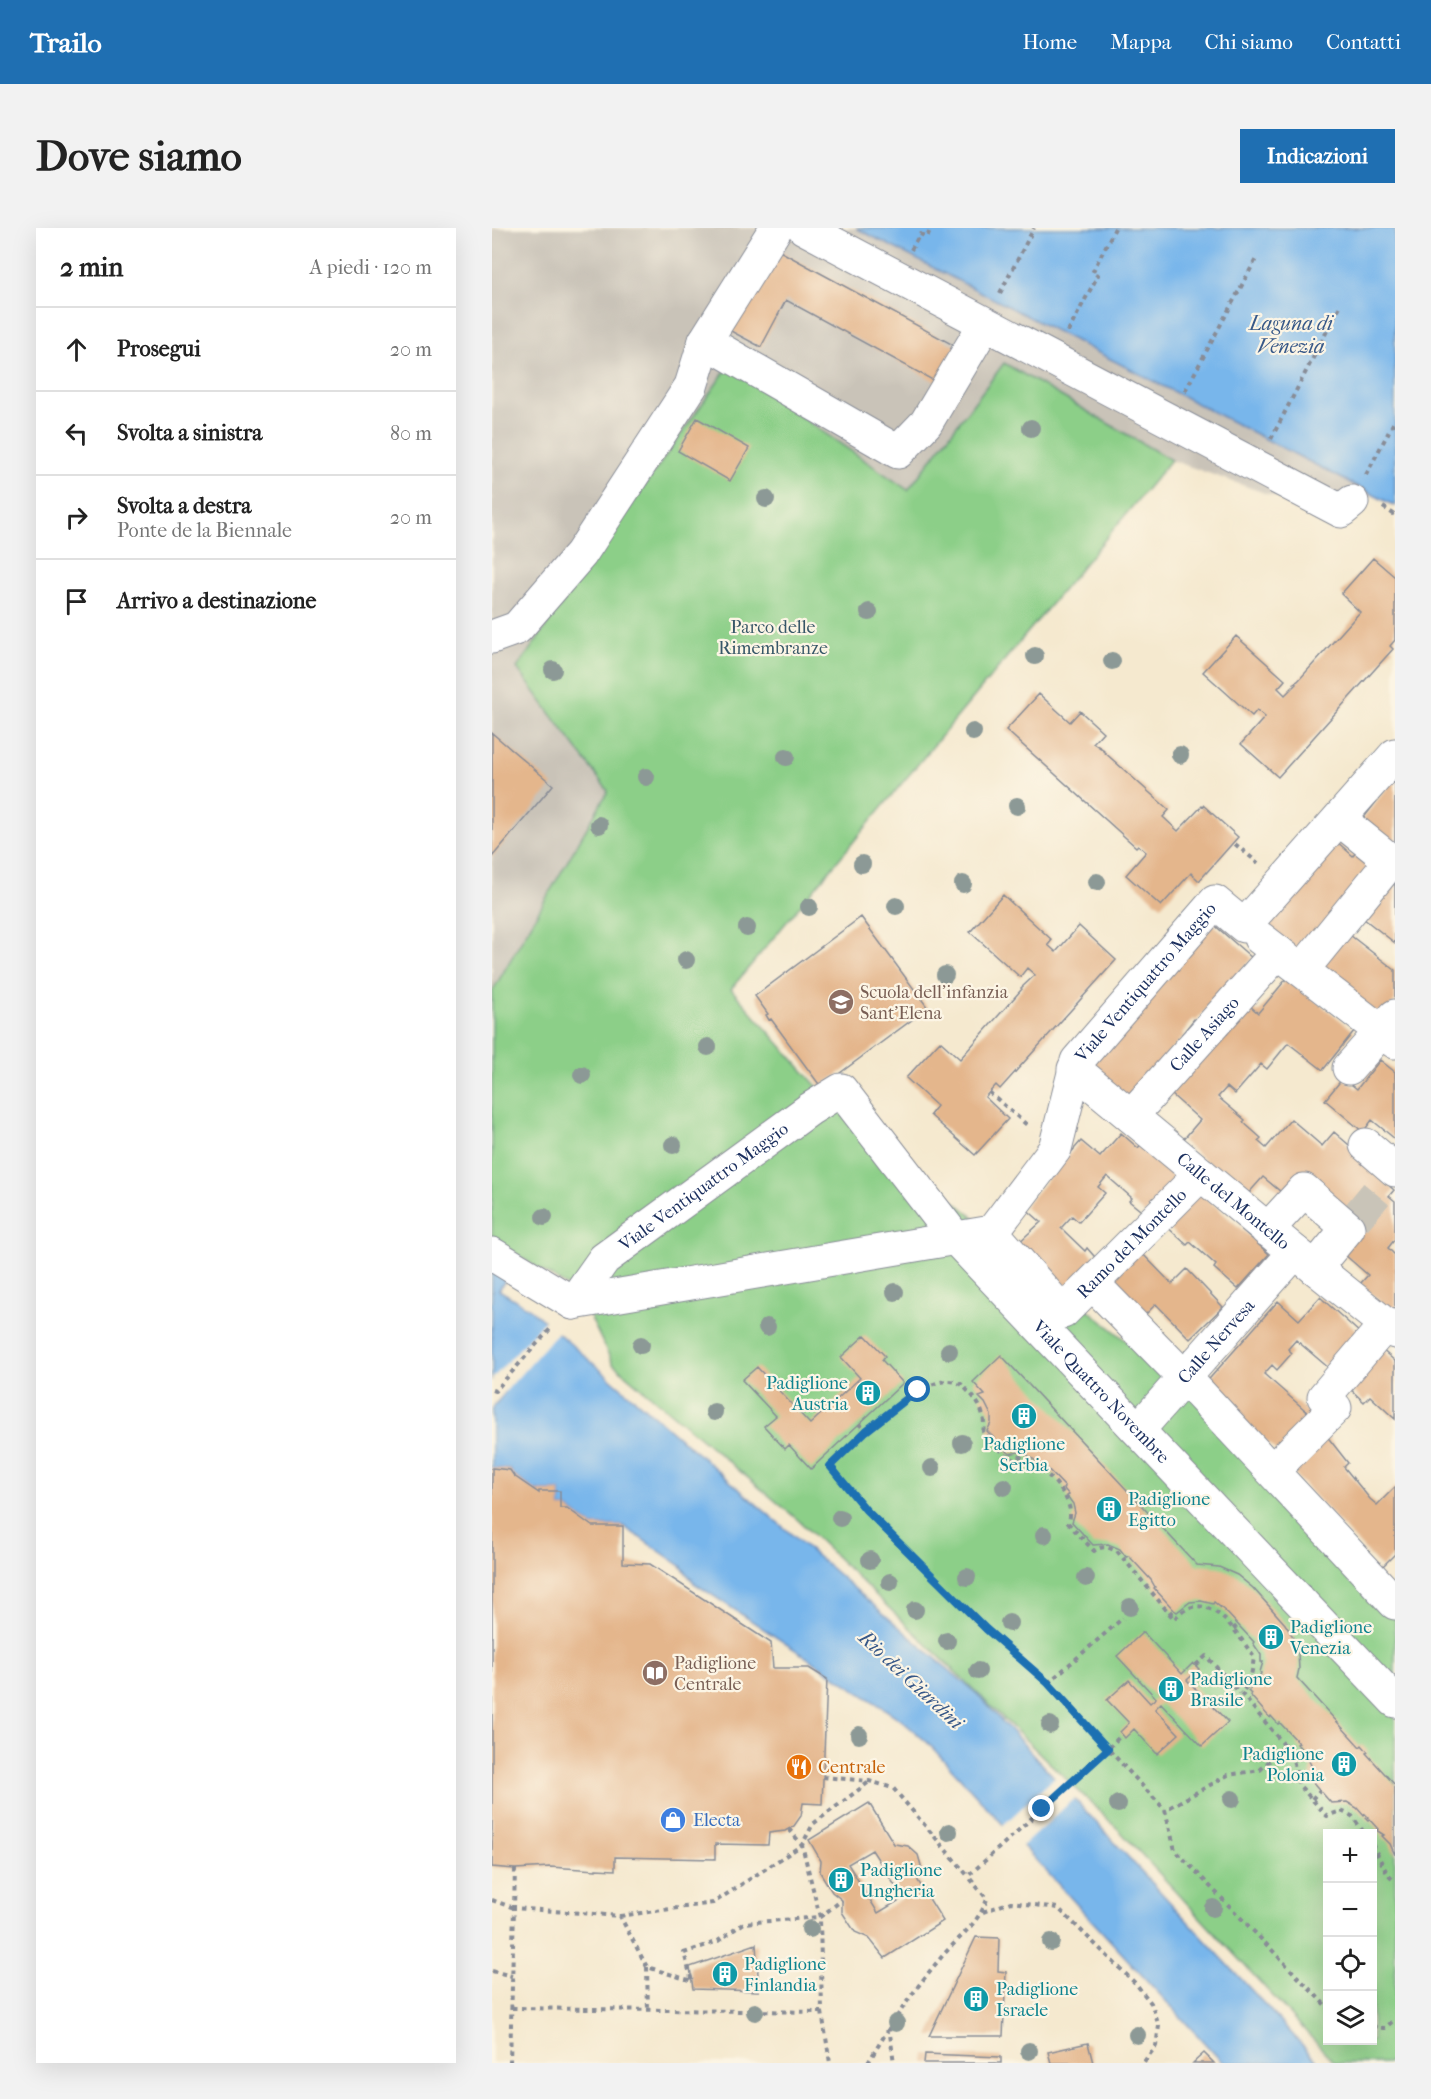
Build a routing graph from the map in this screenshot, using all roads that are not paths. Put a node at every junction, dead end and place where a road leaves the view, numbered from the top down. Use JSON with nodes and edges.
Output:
{"nodes":[{"id":1,"x":776,"y":228,"type":"edge"},
{"id":2,"x":804,"y":228,"type":"edge"},
{"id":3,"x":985,"y":324,"type":"junction"},
{"id":4,"x":705,"y":341,"type":"junction"},
{"id":5,"x":1352,"y":502,"type":"road end"},
{"id":6,"x":492,"y":637,"type":"edge"},
{"id":7,"x":1395,"y":755,"type":"edge"},
{"id":8,"x":1339,"y":819,"type":"junction"},
{"id":9,"x":1393,"y":862,"type":"edge"},
{"id":10,"x":1244,"y":926,"type":"junction"},
{"id":11,"x":1290,"y":961,"type":"junction"},
{"id":12,"x":1391,"y":1030,"type":"edge"},
{"id":13,"x":1349,"y":1068,"type":"dead end"},
{"id":14,"x":1074,"y":1069,"type":"junction"},
{"id":15,"x":1131,"y":1116,"type":"junction"},
{"id":16,"x":1366,"y":1145,"type":"dead end"},
{"id":17,"x":1201,"y":1174,"type":"junction"},
{"id":18,"x":1392,"y":1175,"type":"edge"},
{"id":19,"x":1267,"y":1230,"type":"junction"},
{"id":20,"x":992,"y":1232,"type":"junction"},
{"id":21,"x":956,"y":1239,"type":"junction"},
{"id":22,"x":492,"y":1254,"type":"edge"},
{"id":23,"x":1305,"y":1260,"type":"junction"},
{"id":24,"x":1093,"y":1284,"type":"junction"},
{"id":25,"x":573,"y":1303,"type":"junction"},
{"id":26,"x":1063,"y":1312,"type":"joint"},
{"id":27,"x":1390,"y":1328,"type":"edge"},
{"id":28,"x":1185,"y":1378,"type":"junction"},
{"id":29,"x":1138,"y":1430,"type":"junction"},
{"id":30,"x":1273,"y":1470,"type":"junction"},
{"id":31,"x":1391,"y":1585,"type":"edge"},
{"id":32,"x":1395,"y":1701,"type":"edge"}],
"edges":[{"from":1,"to":4,"type":"street"},
{"from":2,"to":3,"type":"street"},
{"from":3,"to":4,"type":"street"},
{"from":3,"to":5,"type":"street"},
{"from":4,"to":6,"type":"street"},
{"from":7,"to":8,"type":"street","name":"Viale Ventiquattro Maggio"},
{"from":8,"to":9,"type":"street"},
{"from":8,"to":10,"type":"street","name":"Viale Ventiquattro Maggio"},
{"from":9,"to":11,"type":"street","name":"Calle Asiago"},
{"from":10,"to":11,"type":"street"},
{"from":10,"to":14,"type":"street","name":"Viale Ventiquattro Maggio"},
{"from":11,"to":12,"type":"street"},
{"from":11,"to":15,"type":"street","name":"Calle Asiago"},
{"from":12,"to":13,"type":"street"},
{"from":14,"to":15,"type":"street","name":"Calle del Montello"},
{"from":14,"to":20,"type":"street","name":"Viale Ventiquattro Maggio"},
{"from":15,"to":17,"type":"street","name":"Calle del Montello"},
{"from":16,"to":18,"type":"street"},
{"from":17,"to":19,"type":"street","name":"Calle del Montello"},
{"from":17,"to":24,"type":"street","name":"Ramo del Montello"},
{"from":19,"to":23,"type":"street","name":"Calle del Montello"},
{"from":19,"to":23,"type":"street","name":"Calle Nervesa"},
{"from":20,"to":21,"type":"street"},
{"from":20,"to":26,"type":"street","name":"Viale Quattro Novembre"},
{"from":21,"to":25,"type":"street"},
{"from":21,"to":25,"type":"street","name":"Viale Ventiquattro Maggio"},
{"from":21,"to":29,"type":"street","name":"Viale Quattro Novembre"},
{"from":22,"to":25,"type":"street"},
{"from":23,"to":27,"type":"street","name":"Calle del Montello"},
{"from":23,"to":28,"type":"street","name":"Calle Nervesa"},
{"from":24,"to":26,"type":"street","name":"Ramo del Montello"},
{"from":24,"to":28,"type":"street"},
{"from":27,"to":30,"type":"street"},
{"from":28,"to":29,"type":"street","name":"Calle Nervesa"},
{"from":28,"to":30,"type":"street"},
{"from":29,"to":32,"type":"street","name":"Viale Quattro Novembre"},
{"from":30,"to":31,"type":"street"}]}
